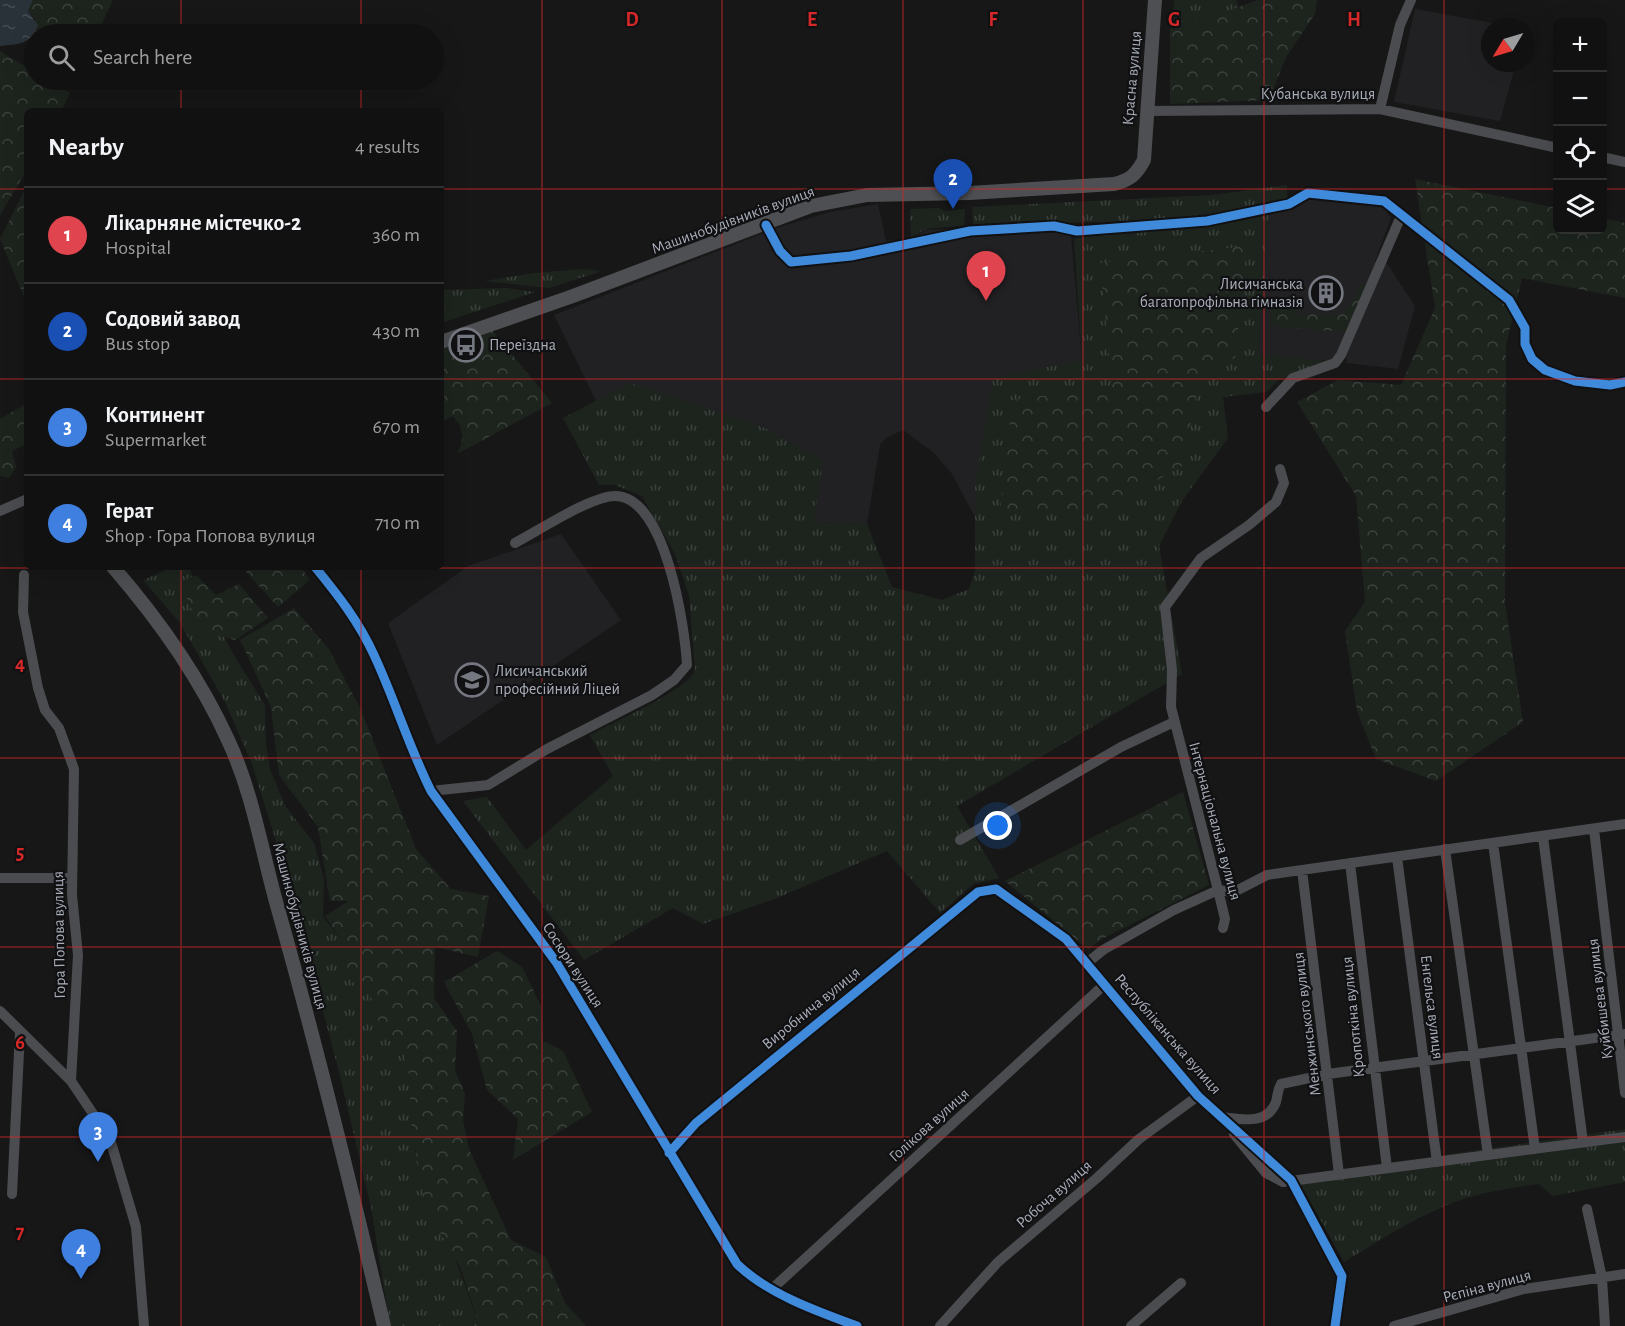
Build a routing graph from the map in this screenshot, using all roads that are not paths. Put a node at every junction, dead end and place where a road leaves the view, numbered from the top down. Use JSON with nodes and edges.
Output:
{"nodes":[{"id":1,"x":1155,"y":0,"type":"edge"},
{"id":2,"x":1412,"y":0,"type":"edge"},
{"id":3,"x":1380,"y":109,"type":"junction"},
{"id":4,"x":1146,"y":111,"type":"junction"},
{"id":5,"x":1553,"y":147,"type":"edge"},
{"id":6,"x":1607,"y":158,"type":"edge"},
{"id":7,"x":1144,"y":160,"type":"joint"},
{"id":8,"x":1625,"y":162,"type":"edge"},
{"id":9,"x":1401,"y":216,"type":"junction"},
{"id":10,"x":766,"y":225,"type":"junction"},
{"id":11,"x":444,"y":341,"type":"edge"},
{"id":12,"x":1625,"y":382,"type":"edge"},
{"id":13,"x":1266,"y":407,"type":"dead end"},
{"id":14,"x":1280,"y":469,"type":"dead end"},
{"id":15,"x":24,"y":500,"type":"edge"},
{"id":16,"x":0,"y":511,"type":"edge"},
{"id":17,"x":515,"y":543,"type":"dead end"},
{"id":18,"x":115,"y":570,"type":"edge"},
{"id":19,"x":317,"y":570,"type":"edge"},
{"id":20,"x":24,"y":575,"type":"dead end"},
{"id":21,"x":1174,"y":722,"type":"junction"},
{"id":22,"x":431,"y":791,"type":"junction"},
{"id":23,"x":1625,"y":824,"type":"edge"},
{"id":24,"x":1594,"y":829,"type":"junction"},
{"id":25,"x":1543,"y":837,"type":"junction"},
{"id":26,"x":960,"y":840,"type":"dead end"},
{"id":27,"x":1493,"y":843,"type":"junction"},
{"id":28,"x":1445,"y":849,"type":"junction"},
{"id":29,"x":1397,"y":857,"type":"junction"},
{"id":30,"x":1350,"y":863,"type":"junction"},
{"id":31,"x":1302,"y":870,"type":"junction"},
{"id":32,"x":0,"y":878,"type":"edge"},
{"id":33,"x":72,"y":878,"type":"junction"},
{"id":34,"x":1218,"y":890,"type":"junction"},
{"id":35,"x":978,"y":892,"type":"joint"},
{"id":36,"x":1224,"y":928,"type":"dead end"},
{"id":37,"x":1087,"y":963,"type":"junction"},
{"id":38,"x":1105,"y":984,"type":"junction"},
{"id":39,"x":0,"y":1011,"type":"edge"},
{"id":40,"x":20,"y":1032,"type":"junction"},
{"id":41,"x":1622,"y":1035,"type":"edge"},
{"id":42,"x":1570,"y":1042,"type":"junction"},
{"id":43,"x":1521,"y":1047,"type":"junction"},
{"id":44,"x":1473,"y":1054,"type":"junction"},
{"id":45,"x":1424,"y":1062,"type":"junction"},
{"id":46,"x":1373,"y":1067,"type":"junction"},
{"id":47,"x":1328,"y":1074,"type":"junction"},
{"id":48,"x":72,"y":1081,"type":"junction"},
{"id":49,"x":1625,"y":1093,"type":"edge"},
{"id":50,"x":1198,"y":1096,"type":"junction"},
{"id":51,"x":1221,"y":1117,"type":"junction"},
{"id":52,"x":1625,"y":1137,"type":"edge"},
{"id":53,"x":1583,"y":1142,"type":"junction"},
{"id":54,"x":1535,"y":1149,"type":"junction"},
{"id":55,"x":669,"y":1153,"type":"junction"},
{"id":56,"x":1488,"y":1155,"type":"junction"},
{"id":57,"x":1437,"y":1162,"type":"junction"},
{"id":58,"x":1387,"y":1168,"type":"junction"},
{"id":59,"x":1339,"y":1174,"type":"junction"},
{"id":60,"x":1291,"y":1180,"type":"junction"},
{"id":61,"x":12,"y":1194,"type":"dead end"},
{"id":62,"x":1587,"y":1209,"type":"dead end"},
{"id":63,"x":1625,"y":1274,"type":"edge"},
{"id":64,"x":1602,"y":1278,"type":"junction"},
{"id":65,"x":1181,"y":1283,"type":"dead end"},
{"id":66,"x":773,"y":1288,"type":"junction"},
{"id":67,"x":144,"y":1326,"type":"edge"},
{"id":68,"x":384,"y":1326,"type":"edge"},
{"id":69,"x":857,"y":1326,"type":"edge"},
{"id":70,"x":940,"y":1326,"type":"edge"},
{"id":71,"x":1131,"y":1326,"type":"edge"},
{"id":72,"x":1335,"y":1326,"type":"edge"},
{"id":73,"x":1394,"y":1326,"type":"edge"},
{"id":74,"x":1605,"y":1326,"type":"edge"}],
"edges":[{"from":1,"to":4,"type":"main road","name":"Красна вулиця"},
{"from":2,"to":3,"type":"street"},
{"from":3,"to":4,"type":"street","name":"Кубанська вулиця"},
{"from":3,"to":5,"type":"street","name":"Кубанська вулиця"},
{"from":4,"to":7,"type":"main road","name":"Красна вулиця"},
{"from":6,"to":8,"type":"street"},
{"from":7,"to":10,"type":"main road","name":"Машинобудівників вулиця"},
{"from":9,"to":10,"type":"street"},
{"from":9,"to":12,"type":"street"},
{"from":9,"to":13,"type":"street"},
{"from":10,"to":11,"type":"main road","name":"Машинобудівників вулиця"},
{"from":14,"to":21,"type":"street","name":"Інтернаціональна вулиця"},
{"from":15,"to":16,"type":"street"},
{"from":17,"to":22,"type":"street"},
{"from":18,"to":68,"type":"main road","name":"Машинобудівників вулиця"},
{"from":19,"to":22,"type":"street","name":"Сосюри вулиця"},
{"from":20,"to":33,"type":"street","name":"Гора Попова вулиця"},
{"from":21,"to":26,"type":"street"},
{"from":21,"to":34,"type":"street","name":"Інтернаціональна вулиця"},
{"from":22,"to":55,"type":"street","name":"Сосюри вулиця"},
{"from":23,"to":24,"type":"street"},
{"from":24,"to":25,"type":"street"},
{"from":24,"to":41,"type":"street","name":"Куйбишева вулиця"},
{"from":25,"to":27,"type":"street"},
{"from":25,"to":42,"type":"street"},
{"from":27,"to":28,"type":"street"},
{"from":27,"to":43,"type":"street"},
{"from":28,"to":29,"type":"street"},
{"from":28,"to":44,"type":"street"},
{"from":29,"to":30,"type":"street"},
{"from":29,"to":45,"type":"street","name":"Енгельса вулиця"},
{"from":30,"to":31,"type":"street"},
{"from":30,"to":46,"type":"street","name":"Кропоткіна вулиця"},
{"from":31,"to":34,"type":"street"},
{"from":31,"to":47,"type":"street","name":"Менжинського вулиця"},
{"from":32,"to":33,"type":"street"},
{"from":33,"to":48,"type":"street","name":"Гора Попова вулиця"},
{"from":34,"to":36,"type":"street","name":"Інтернаціональна вулиця"},
{"from":34,"to":37,"type":"street"},
{"from":35,"to":37,"type":"street","name":"Республіканська вулиця"},
{"from":35,"to":55,"type":"street","name":"Виробнича вулиця"},
{"from":37,"to":38,"type":"street","name":"Республіканська вулиця"},
{"from":38,"to":50,"type":"street","name":"Республіканська вулиця"},
{"from":38,"to":66,"type":"street","name":"Голікова вулиця"},
{"from":39,"to":40,"type":"street"},
{"from":40,"to":48,"type":"street"},
{"from":40,"to":61,"type":"street"},
{"from":41,"to":42,"type":"street"},
{"from":41,"to":49,"type":"street","name":"Куйбишева вулиця"},
{"from":42,"to":43,"type":"street"},
{"from":42,"to":53,"type":"street"},
{"from":43,"to":44,"type":"street"},
{"from":43,"to":54,"type":"street"},
{"from":44,"to":45,"type":"street"},
{"from":44,"to":56,"type":"street"},
{"from":45,"to":46,"type":"street"},
{"from":45,"to":57,"type":"street","name":"Енгельса вулиця"},
{"from":46,"to":47,"type":"street"},
{"from":46,"to":58,"type":"street","name":"Кропоткіна вулиця"},
{"from":47,"to":51,"type":"street"},
{"from":47,"to":59,"type":"street","name":"Менжинського вулиця"},
{"from":48,"to":67,"type":"street"},
{"from":50,"to":51,"type":"street","name":"Республіканська вулиця"},
{"from":50,"to":70,"type":"street","name":"Робоча вулиця"},
{"from":51,"to":60,"type":"street","name":"Республіканська вулиця"},
{"from":52,"to":53,"type":"street"},
{"from":53,"to":54,"type":"street"},
{"from":54,"to":56,"type":"street"},
{"from":55,"to":66,"type":"street","name":"Сосюри вулиця"},
{"from":56,"to":57,"type":"street"},
{"from":57,"to":58,"type":"street"},
{"from":58,"to":59,"type":"street"},
{"from":59,"to":60,"type":"street"},
{"from":60,"to":72,"type":"street","name":"Республіканська вулиця"},
{"from":62,"to":64,"type":"street"},
{"from":63,"to":64,"type":"street","name":"Рєпіна вулиця"},
{"from":64,"to":73,"type":"street","name":"Рєпіна вулиця"},
{"from":64,"to":74,"type":"street"},
{"from":65,"to":71,"type":"street"},
{"from":66,"to":69,"type":"street","name":"Сосюри вулиця"}]}
